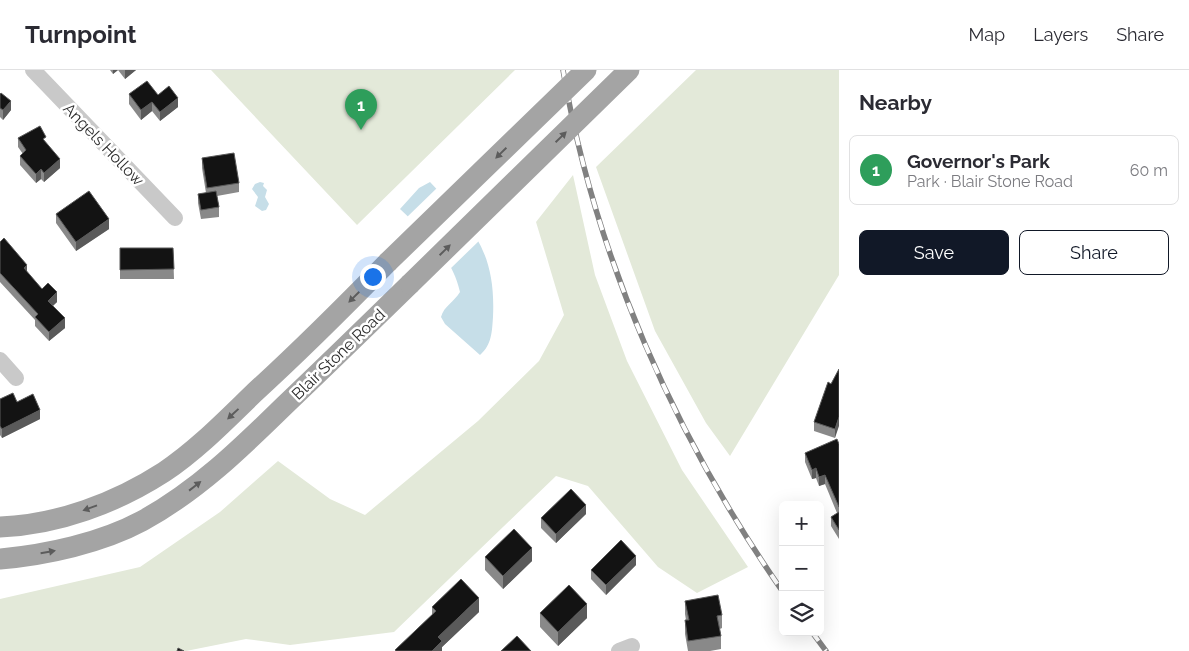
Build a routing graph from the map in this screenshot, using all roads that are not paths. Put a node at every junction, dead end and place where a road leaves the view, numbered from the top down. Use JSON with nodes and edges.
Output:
{"nodes":[{"id":1,"x":33,"y":70,"type":"edge"},
{"id":2,"x":586,"y":70,"type":"edge"},
{"id":3,"x":629,"y":70,"type":"edge"},
{"id":4,"x":175,"y":218,"type":"dead end"},
{"id":5,"x":0,"y":360,"type":"edge"},
{"id":6,"x":16,"y":378,"type":"dead end"},
{"id":7,"x":268,"y":380,"type":"junction"},
{"id":8,"x":289,"y":402,"type":"junction"},
{"id":9,"x":0,"y":527,"type":"edge"},
{"id":10,"x":0,"y":559,"type":"edge"}],
"edges":[{"from":1,"to":4,"type":"street","name":"Angels Hollow"},
{"from":2,"to":7,"type":"main road","name":"Blair Stone Road","one_way":true,"bridge":true},
{"from":8,"to":3,"type":"main road","name":"Blair Stone Road","one_way":true,"bridge":true},
{"from":5,"to":6,"type":"street"},
{"from":7,"to":8,"type":"main road"},
{"from":7,"to":9,"type":"main road","name":"Blair Stone Road","one_way":true},
{"from":10,"to":8,"type":"main road","name":"Blair Stone Road","one_way":true}]}
